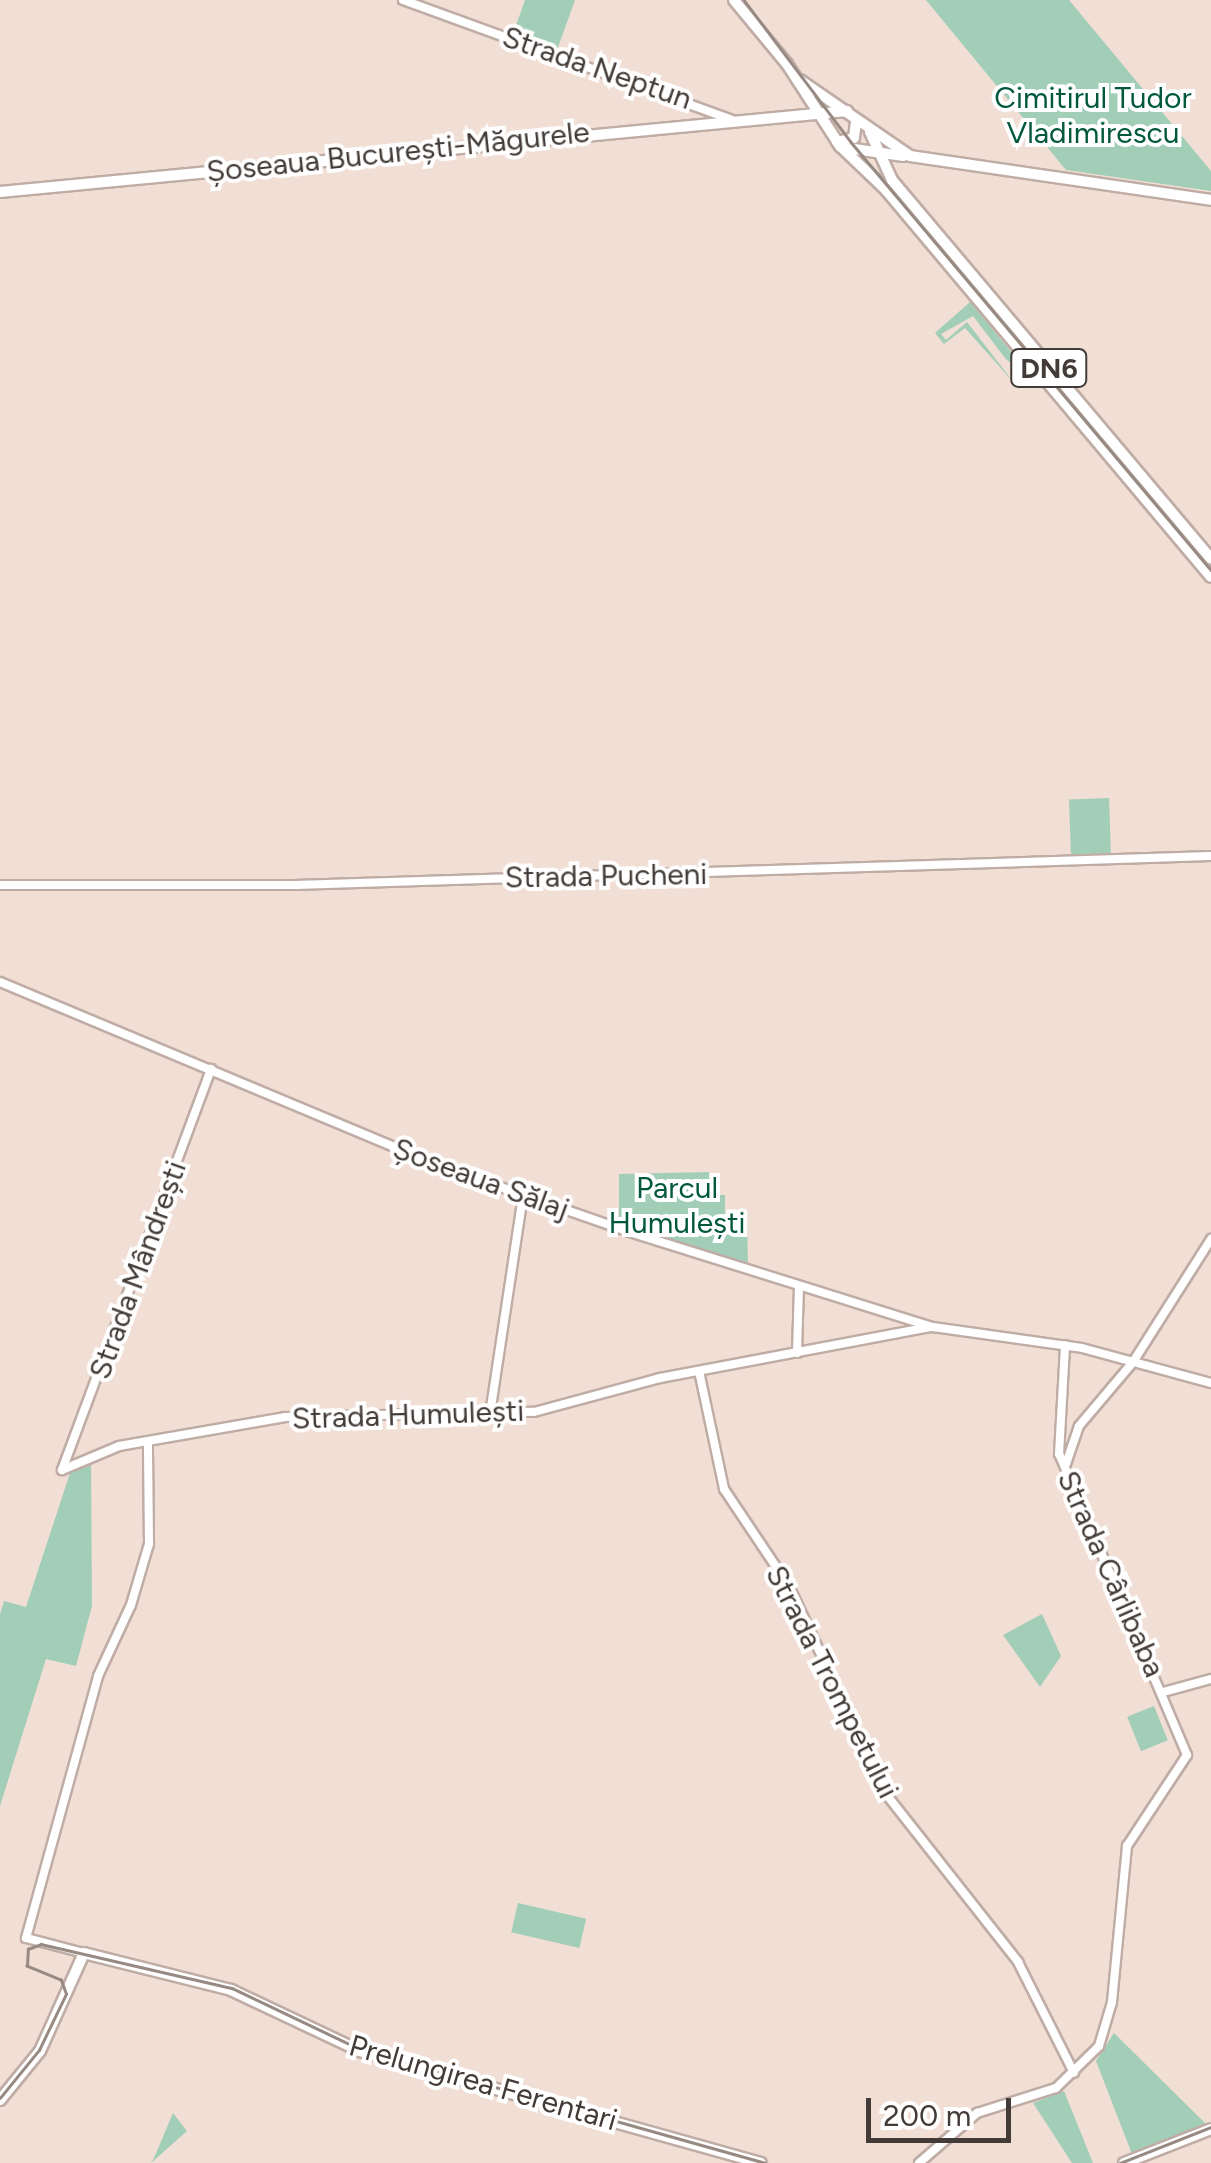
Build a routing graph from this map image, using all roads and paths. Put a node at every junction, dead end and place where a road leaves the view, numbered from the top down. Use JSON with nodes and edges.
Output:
{"nodes":[{"id":1,"x":404,"y":0,"type":"edge"},
{"id":2,"x":734,"y":0,"type":"edge"},
{"id":3,"x":797,"y":78,"type":"junction"},
{"id":4,"x":806,"y":93,"type":"junction"},
{"id":5,"x":816,"y":110,"type":"junction"},
{"id":6,"x":796,"y":112,"type":"junction"},
{"id":7,"x":852,"y":116,"type":"junction"},
{"id":8,"x":732,"y":120,"type":"junction"},
{"id":9,"x":827,"y":128,"type":"junction"},
{"id":10,"x":870,"y":132,"type":"junction"},
{"id":11,"x":838,"y":144,"type":"junction"},
{"id":12,"x":877,"y":154,"type":"junction"},
{"id":13,"x":905,"y":156,"type":"junction"},
{"id":14,"x":889,"y":176,"type":"junction"},
{"id":15,"x":0,"y":192,"type":"edge"},
{"id":16,"x":1211,"y":200,"type":"edge"},
{"id":17,"x":1209,"y":567,"type":"edge"},
{"id":18,"x":1211,"y":856,"type":"edge"},
{"id":19,"x":0,"y":885,"type":"edge"},
{"id":20,"x":0,"y":982,"type":"edge"},
{"id":21,"x":212,"y":1070,"type":"junction"},
{"id":22,"x":523,"y":1196,"type":"junction"},
{"id":23,"x":1211,"y":1239,"type":"edge"},
{"id":24,"x":799,"y":1286,"type":"junction"},
{"id":25,"x":895,"y":1315,"type":"junction"},
{"id":26,"x":933,"y":1326,"type":"junction"},
{"id":27,"x":895,"y":1334,"type":"junction"},
{"id":28,"x":1065,"y":1345,"type":"junction"},
{"id":29,"x":797,"y":1353,"type":"junction"},
{"id":30,"x":1133,"y":1362,"type":"junction"},
{"id":31,"x":699,"y":1371,"type":"junction"},
{"id":32,"x":1211,"y":1384,"type":"edge"},
{"id":33,"x":490,"y":1414,"type":"junction"},
{"id":34,"x":1079,"y":1426,"type":"junction"},
{"id":35,"x":1058,"y":1428,"type":"junction"},
{"id":36,"x":148,"y":1441,"type":"junction"},
{"id":37,"x":1066,"y":1465,"type":"junction"},
{"id":38,"x":62,"y":1470,"type":"joint"},
{"id":39,"x":1211,"y":1679,"type":"edge"},
{"id":40,"x":1163,"y":1692,"type":"junction"},
{"id":41,"x":90,"y":1956,"type":"junction"},
{"id":42,"x":1074,"y":2073,"type":"junction"},
{"id":43,"x":0,"y":2100,"type":"edge"},
{"id":44,"x":1211,"y":2128,"type":"edge"},
{"id":45,"x":762,"y":2163,"type":"edge"},
{"id":46,"x":919,"y":2163,"type":"edge"},
{"id":47,"x":1124,"y":2163,"type":"edge"}],
"edges":[{"from":1,"to":8,"type":"street","name":"Strada Neptun"},
{"from":2,"to":3,"type":"main road","number":"DN6"},
{"from":3,"to":4,"type":"main road","number":"DN6"},
{"from":3,"to":7,"type":"main road","number":"DN6"},
{"from":4,"to":5,"type":"main road","number":"DN6"},
{"from":4,"to":6,"type":"main road"},
{"from":5,"to":6,"type":"main road","name":"Șoseaua București-Măgurele"},
{"from":5,"to":7,"type":"main road","name":"Șoseaua București-Măgurele"},
{"from":5,"to":9,"type":"main road","number":"DN6"},
{"from":6,"to":8,"type":"main road","name":"Șoseaua București-Măgurele"},
{"from":6,"to":9,"type":"main road"},
{"from":7,"to":9,"type":"main road"},
{"from":7,"to":10,"type":"main road","number":"DN6"},
{"from":7,"to":11,"type":"main road"},
{"from":8,"to":15,"type":"main road","name":"Șoseaua București-Măgurele"},
{"from":9,"to":11,"type":"main road","number":"DN6"},
{"from":10,"to":12,"type":"main road","number":"DN6"},
{"from":10,"to":13,"type":"main road"},
{"from":11,"to":12,"type":"main road"},
{"from":11,"to":17,"type":"main road","number":"DN6"},
{"from":12,"to":13,"type":"main road"},
{"from":12,"to":14,"type":"main road","number":"DN6"},
{"from":13,"to":14,"type":"main road"},
{"from":13,"to":16,"type":"main road"},
{"from":14,"to":17,"type":"main road","number":"DN6"},
{"from":18,"to":19,"type":"street","name":"Strada Pucheni"},
{"from":20,"to":21,"type":"street","name":"Șoseaua Sălaj"},
{"from":21,"to":22,"type":"street","name":"Șoseaua Sălaj"},
{"from":21,"to":38,"type":"street","name":"Strada Mândrești"},
{"from":22,"to":24,"type":"street","name":"Șoseaua Sălaj"},
{"from":22,"to":33,"type":"street"},
{"from":23,"to":30,"type":"street"},
{"from":24,"to":25,"type":"street","name":"Șoseaua Sălaj"},
{"from":24,"to":29,"type":"street"},
{"from":25,"to":26,"type":"street","name":"Șoseaua Sălaj"},
{"from":25,"to":27,"type":"street"},
{"from":26,"to":27,"type":"street","name":"Strada Humulești"},
{"from":26,"to":28,"type":"street","name":"Șoseaua Sălaj"},
{"from":27,"to":29,"type":"street","name":"Strada Humulești"},
{"from":28,"to":30,"type":"street","name":"Șoseaua Sălaj"},
{"from":28,"to":35,"type":"street","name":"Strada Cârlibaba"},
{"from":29,"to":31,"type":"street","name":"Strada Humulești"},
{"from":30,"to":32,"type":"street","name":"Șoseaua Sălaj"},
{"from":30,"to":34,"type":"street"},
{"from":31,"to":33,"type":"street","name":"Strada Humulești"},
{"from":31,"to":42,"type":"street","name":"Strada Trompetului"},
{"from":33,"to":36,"type":"street","name":"Strada Humulești"},
{"from":34,"to":35,"type":"street"},
{"from":34,"to":37,"type":"street"},
{"from":35,"to":37,"type":"street","name":"Strada Cârlibaba"},
{"from":36,"to":38,"type":"street","name":"Strada Humulești"},
{"from":36,"to":41,"type":"street","name":"Prelungirea Ferentari"},
{"from":37,"to":40,"type":"street","name":"Strada Cârlibaba"},
{"from":39,"to":40,"type":"street"},
{"from":40,"to":42,"type":"street","name":"Strada Cârlibaba"},
{"from":41,"to":43,"type":"main road"},
{"from":41,"to":45,"type":"main road","name":"Prelungirea Ferentari"},
{"from":42,"to":46,"type":"street"},
{"from":44,"to":47,"type":"main road"}]}
